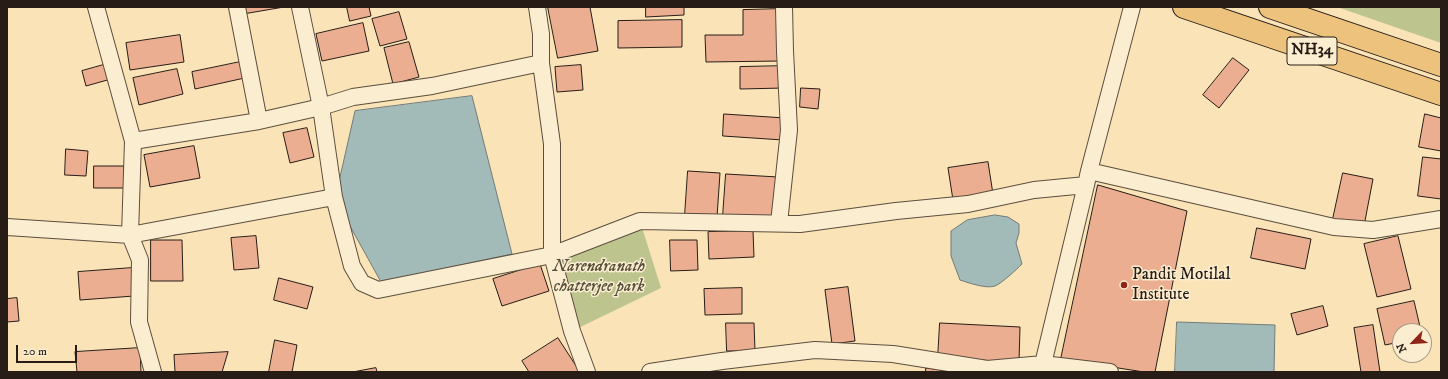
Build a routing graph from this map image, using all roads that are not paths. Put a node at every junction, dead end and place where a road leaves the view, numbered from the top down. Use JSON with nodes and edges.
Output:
{"nodes":[{"id":1,"x":96,"y":7,"type":"edge"},
{"id":2,"x":237,"y":7,"type":"edge"},
{"id":3,"x":300,"y":7,"type":"edge"},
{"id":4,"x":537,"y":7,"type":"edge"},
{"id":5,"x":784,"y":7,"type":"edge"},
{"id":6,"x":1132,"y":7,"type":"edge"},
{"id":7,"x":1184,"y":7,"type":"edge"},
{"id":8,"x":1270,"y":7,"type":"edge"},
{"id":9,"x":541,"y":63,"type":"junction"},
{"id":10,"x":1441,"y":64,"type":"edge"},
{"id":11,"x":1441,"y":94,"type":"edge"},
{"id":12,"x":321,"y":107,"type":"junction"},
{"id":13,"x":259,"y":121,"type":"junction"},
{"id":14,"x":133,"y":141,"type":"junction"},
{"id":15,"x":1087,"y":178,"type":"junction"},
{"id":16,"x":334,"y":197,"type":"junction"},
{"id":17,"x":1441,"y":219,"type":"edge"},
{"id":18,"x":779,"y":224,"type":"junction"},
{"id":19,"x":7,"y":227,"type":"edge"},
{"id":20,"x":130,"y":235,"type":"junction"},
{"id":21,"x":552,"y":254,"type":"junction"},
{"id":22,"x":1042,"y":368,"type":"edge"},
{"id":23,"x":986,"y":370,"type":"edge"},
{"id":24,"x":153,"y":372,"type":"edge"},
{"id":25,"x":587,"y":372,"type":"edge"},
{"id":26,"x":650,"y":372,"type":"edge"},
{"id":27,"x":1110,"y":372,"type":"edge"}],
"edges":[{"from":1,"to":14,"type":"street"},
{"from":2,"to":13,"type":"street"},
{"from":3,"to":12,"type":"street"},
{"from":4,"to":9,"type":"street"},
{"from":5,"to":18,"type":"street"},
{"from":6,"to":15,"type":"street"},
{"from":7,"to":11,"type":"main road","number":"NH34"},
{"from":8,"to":10,"type":"main road"},
{"from":9,"to":12,"type":"street"},
{"from":9,"to":21,"type":"street"},
{"from":12,"to":13,"type":"street"},
{"from":12,"to":16,"type":"street"},
{"from":13,"to":14,"type":"street"},
{"from":14,"to":20,"type":"street"},
{"from":15,"to":17,"type":"street"},
{"from":15,"to":18,"type":"street"},
{"from":15,"to":22,"type":"street"},
{"from":16,"to":20,"type":"street"},
{"from":16,"to":21,"type":"street"},
{"from":18,"to":21,"type":"street"},
{"from":19,"to":20,"type":"street"},
{"from":20,"to":24,"type":"street"},
{"from":21,"to":25,"type":"street"},
{"from":22,"to":23,"type":"street"},
{"from":22,"to":27,"type":"street"},
{"from":23,"to":26,"type":"street"}]}
